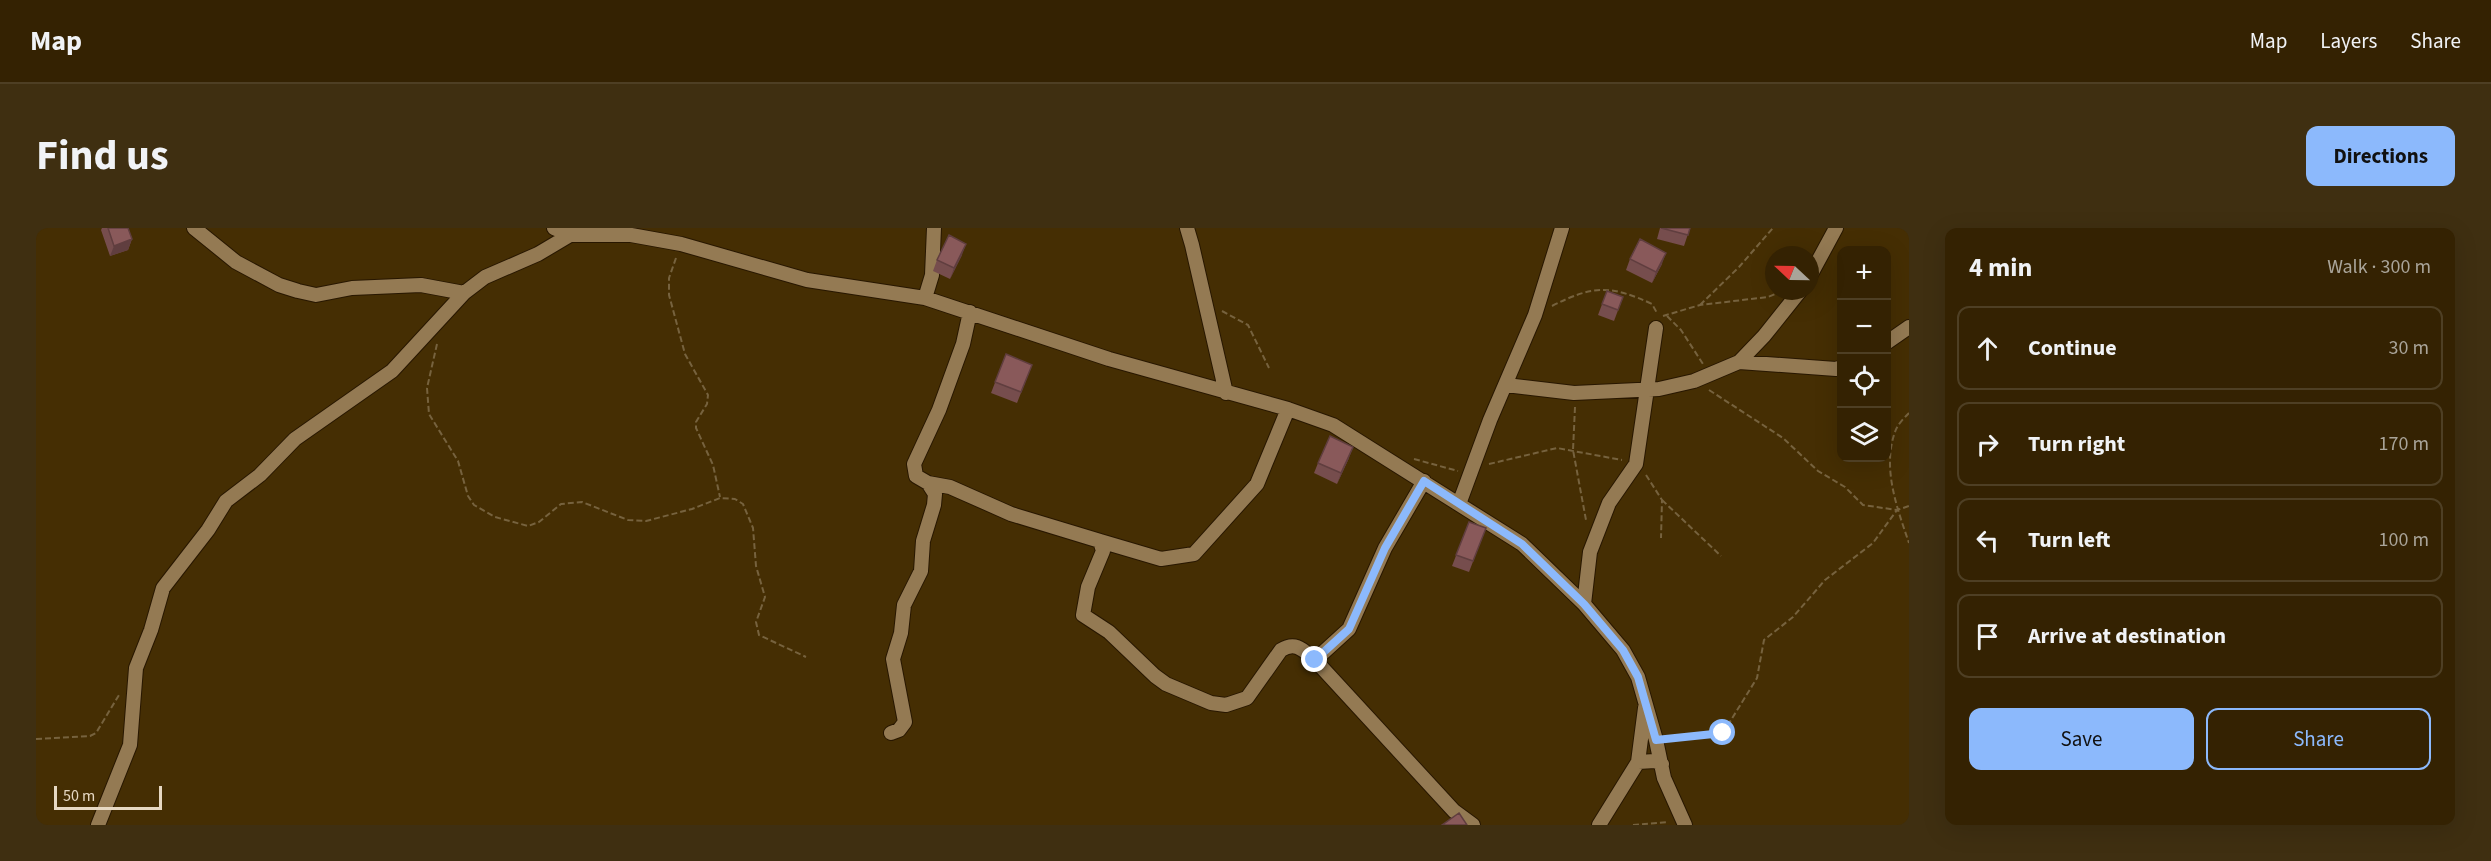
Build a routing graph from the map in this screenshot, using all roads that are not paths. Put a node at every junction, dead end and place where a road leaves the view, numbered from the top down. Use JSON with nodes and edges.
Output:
{"nodes":[{"id":1,"x":194,"y":228,"type":"edge"},
{"id":2,"x":554,"y":228,"type":"edge"},
{"id":3,"x":934,"y":228,"type":"edge"},
{"id":4,"x":1187,"y":228,"type":"edge"},
{"id":5,"x":1562,"y":228,"type":"edge"},
{"id":6,"x":1836,"y":228,"type":"edge"},
{"id":7,"x":570,"y":235,"type":"junction"},
{"id":8,"x":1819,"y":259,"type":"edge"},
{"id":9,"x":464,"y":293,"type":"junction"},
{"id":10,"x":925,"y":298,"type":"junction"},
{"id":11,"x":1793,"y":300,"type":"edge"},
{"id":12,"x":970,"y":312,"type":"junction"},
{"id":13,"x":1909,"y":327,"type":"edge"},
{"id":14,"x":1656,"y":328,"type":"dead end"},
{"id":15,"x":1891,"y":340,"type":"edge"},
{"id":16,"x":1739,"y":362,"type":"junction"},
{"id":17,"x":1837,"y":368,"type":"edge"},
{"id":18,"x":1506,"y":385,"type":"junction"},
{"id":19,"x":1646,"y":388,"type":"junction"},
{"id":20,"x":1226,"y":393,"type":"junction"},
{"id":21,"x":1288,"y":409,"type":"junction"},
{"id":22,"x":1424,"y":481,"type":"junction"},
{"id":23,"x":928,"y":483,"type":"junction"},
{"id":24,"x":1459,"y":504,"type":"junction"},
{"id":25,"x":1100,"y":541,"type":"junction"},
{"id":26,"x":1584,"y":604,"type":"junction"},
{"id":27,"x":1315,"y":660,"type":"junction"},
{"id":28,"x":1646,"y":700,"type":"junction"},
{"id":29,"x":891,"y":733,"type":"dead end"},
{"id":30,"x":1638,"y":762,"type":"junction"},
{"id":31,"x":1662,"y":764,"type":"junction"},
{"id":32,"x":1684,"y":823,"type":"edge"},
{"id":33,"x":98,"y":825,"type":"edge"},
{"id":34,"x":1473,"y":825,"type":"edge"},
{"id":35,"x":1599,"y":825,"type":"edge"}],
"edges":[{"from":1,"to":9,"type":"street"},
{"from":2,"to":7,"type":"street"},
{"from":3,"to":10,"type":"street"},
{"from":4,"to":20,"type":"street"},
{"from":5,"to":18,"type":"street"},
{"from":6,"to":8,"type":"street"},
{"from":7,"to":9,"type":"street"},
{"from":7,"to":10,"type":"street"},
{"from":9,"to":33,"type":"street"},
{"from":10,"to":12,"type":"street"},
{"from":11,"to":16,"type":"street"},
{"from":12,"to":20,"type":"street"},
{"from":12,"to":23,"type":"street"},
{"from":13,"to":15,"type":"street"},
{"from":14,"to":19,"type":"street"},
{"from":16,"to":17,"type":"street"},
{"from":16,"to":19,"type":"street"},
{"from":18,"to":19,"type":"street"},
{"from":18,"to":24,"type":"street"},
{"from":19,"to":26,"type":"street"},
{"from":20,"to":21,"type":"street"},
{"from":21,"to":22,"type":"street"},
{"from":21,"to":25,"type":"street"},
{"from":22,"to":24,"type":"street"},
{"from":22,"to":27,"type":"street"},
{"from":23,"to":25,"type":"street"},
{"from":23,"to":29,"type":"street"},
{"from":24,"to":26,"type":"street"},
{"from":25,"to":27,"type":"street"},
{"from":26,"to":28,"type":"street"},
{"from":27,"to":34,"type":"street"},
{"from":28,"to":30,"type":"street"},
{"from":28,"to":31,"type":"street"},
{"from":30,"to":31,"type":"street"},
{"from":30,"to":35,"type":"street"},
{"from":31,"to":32,"type":"street"}]}
